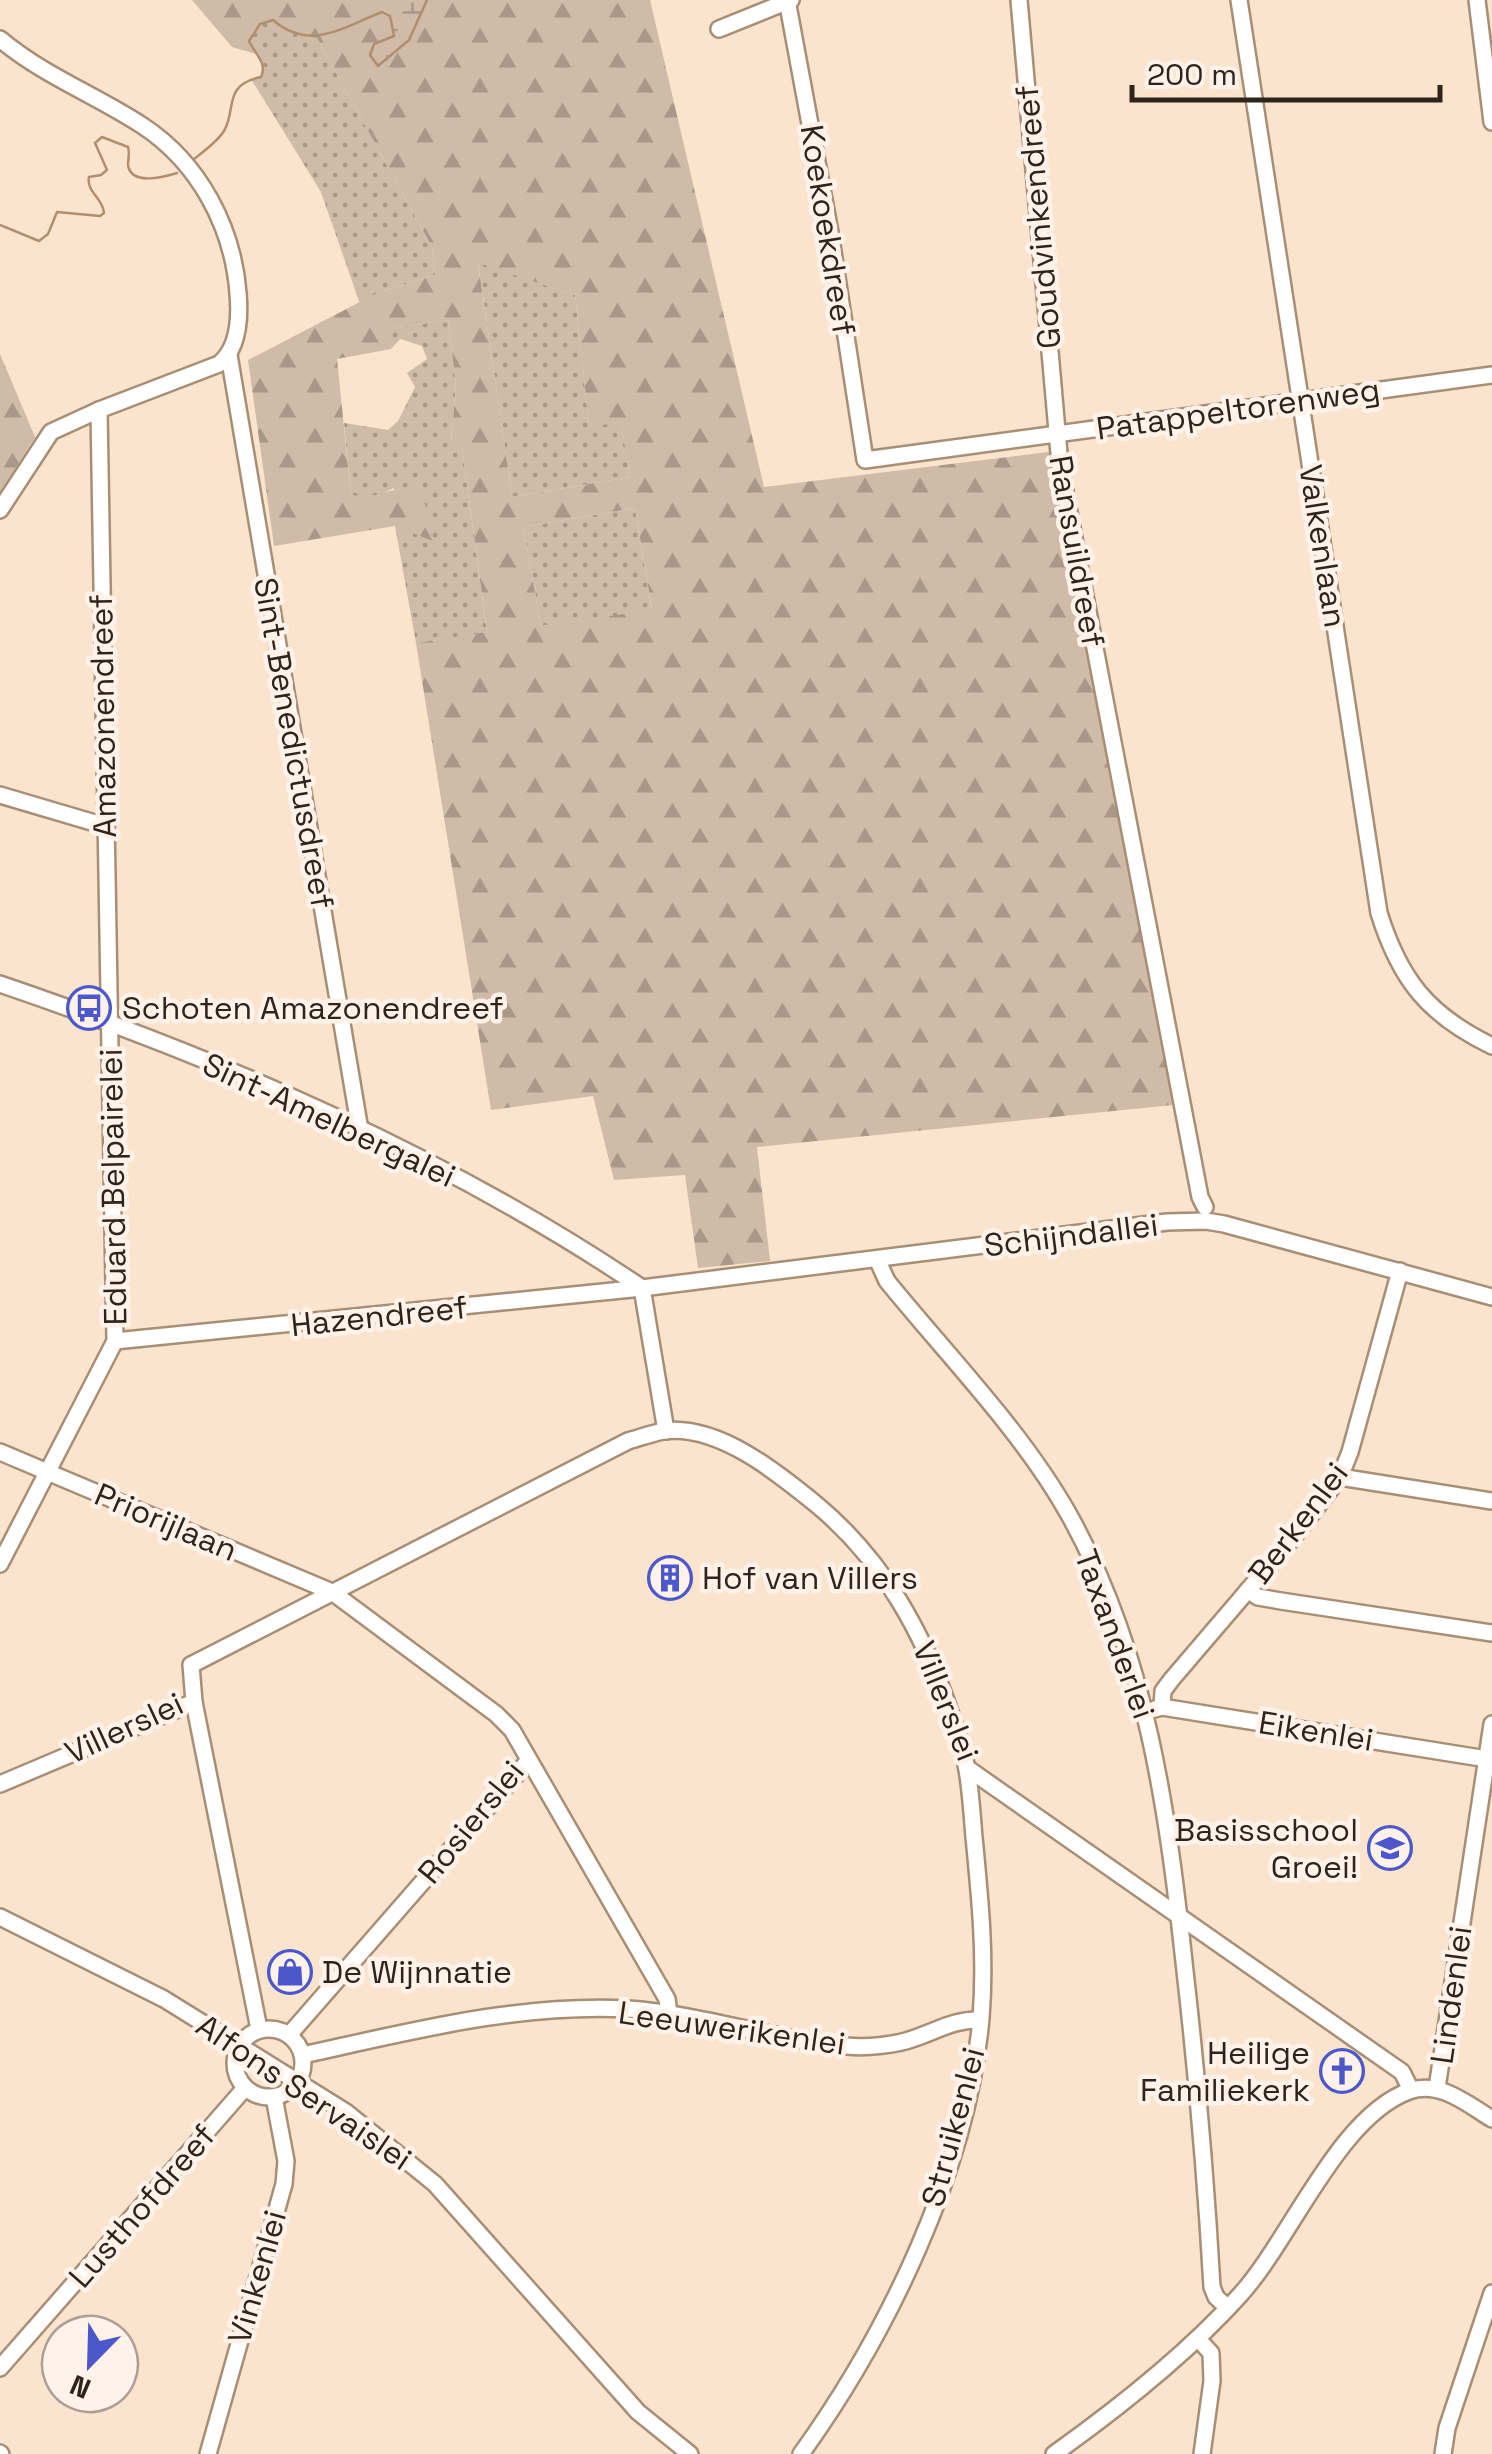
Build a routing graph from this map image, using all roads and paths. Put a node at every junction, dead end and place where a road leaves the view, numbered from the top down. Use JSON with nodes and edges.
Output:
{"nodes":[{"id":1,"x":789,"y":0,"type":"edge"},
{"id":2,"x":1019,"y":0,"type":"edge"},
{"id":3,"x":1239,"y":0,"type":"edge"},
{"id":4,"x":1476,"y":0,"type":"edge"},
{"id":5,"x":718,"y":29,"type":"dead end"},
{"id":6,"x":0,"y":39,"type":"edge"},
{"id":7,"x":1492,"y":122,"type":"edge"},
{"id":8,"x":229,"y":355,"type":"junction"},
{"id":9,"x":1492,"y":375,"type":"edge"},
{"id":10,"x":1300,"y":400,"type":"junction"},
{"id":11,"x":99,"y":410,"type":"junction"},
{"id":12,"x":1056,"y":433,"type":"junction"},
{"id":13,"x":865,"y":460,"type":"joint"},
{"id":14,"x":0,"y":510,"type":"edge"},
{"id":15,"x":0,"y":795,"type":"edge"},
{"id":16,"x":105,"y":826,"type":"junction"},
{"id":17,"x":0,"y":984,"type":"edge"},
{"id":18,"x":110,"y":1023,"type":"junction"},
{"id":19,"x":1492,"y":1046,"type":"edge"},
{"id":20,"x":360,"y":1130,"type":"junction"},
{"id":21,"x":1206,"y":1214,"type":"junction"},
{"id":22,"x":877,"y":1259,"type":"junction"},
{"id":23,"x":1400,"y":1271,"type":"junction"},
{"id":24,"x":642,"y":1288,"type":"junction"},
{"id":25,"x":1492,"y":1297,"type":"edge"},
{"id":26,"x":115,"y":1341,"type":"junction"},
{"id":27,"x":666,"y":1431,"type":"junction"},
{"id":28,"x":0,"y":1452,"type":"edge"},
{"id":29,"x":47,"y":1472,"type":"junction"},
{"id":30,"x":1340,"y":1477,"type":"junction"},
{"id":31,"x":1492,"y":1502,"type":"edge"},
{"id":32,"x":0,"y":1564,"type":"edge"},
{"id":33,"x":1248,"y":1590,"type":"junction"},
{"id":34,"x":332,"y":1592,"type":"junction"},
{"id":35,"x":1492,"y":1633,"type":"edge"},
{"id":36,"x":1153,"y":1701,"type":"junction"},
{"id":37,"x":194,"y":1702,"type":"junction"},
{"id":38,"x":1492,"y":1724,"type":"edge"},
{"id":39,"x":530,"y":1760,"type":"junction"},
{"id":40,"x":1486,"y":1760,"type":"junction"},
{"id":41,"x":967,"y":1768,"type":"junction"},
{"id":42,"x":0,"y":1784,"type":"edge"},
{"id":43,"x":1179,"y":1916,"type":"junction"},
{"id":44,"x":0,"y":1917,"type":"edge"},
{"id":45,"x":669,"y":2014,"type":"junction"},
{"id":46,"x":980,"y":2020,"type":"junction"},
{"id":47,"x":259,"y":2030,"type":"junction"},
{"id":48,"x":289,"y":2036,"type":"junction"},
{"id":49,"x":240,"y":2044,"type":"junction"},
{"id":50,"x":303,"y":2054,"type":"junction"},
{"id":51,"x":298,"y":2082,"type":"junction"},
{"id":52,"x":245,"y":2088,"type":"junction"},
{"id":53,"x":1436,"y":2088,"type":"junction"},
{"id":54,"x":1411,"y":2090,"type":"junction"},
{"id":55,"x":274,"y":2097,"type":"junction"},
{"id":56,"x":1492,"y":2119,"type":"edge"},
{"id":57,"x":1492,"y":2293,"type":"edge"},
{"id":58,"x":1228,"y":2308,"type":"junction"},
{"id":59,"x":1198,"y":2339,"type":"junction"},
{"id":60,"x":0,"y":2368,"type":"edge"},
{"id":61,"x":208,"y":2454,"type":"edge"},
{"id":62,"x":690,"y":2454,"type":"edge"},
{"id":63,"x":801,"y":2454,"type":"edge"},
{"id":64,"x":1054,"y":2454,"type":"edge"},
{"id":65,"x":1202,"y":2454,"type":"edge"},
{"id":66,"x":1444,"y":2454,"type":"edge"}],
"edges":[{"from":1,"to":5,"type":"street"},
{"from":1,"to":13,"type":"street","name":"Koekoekdreef"},
{"from":2,"to":12,"type":"street","name":"Goudvinkendreef"},
{"from":3,"to":10,"type":"street","name":"Valkenlaan"},
{"from":4,"to":7,"type":"street"},
{"from":6,"to":8,"type":"street","name":"Sint-Benedictusdreef"},
{"from":8,"to":11,"type":"street"},
{"from":8,"to":20,"type":"street","name":"Sint-Benedictusdreef"},
{"from":9,"to":10,"type":"street","name":"Patappeltorenweg"},
{"from":10,"to":12,"type":"street","name":"Patappeltorenweg"},
{"from":10,"to":19,"type":"street","name":"Valkenlaan"},
{"from":11,"to":14,"type":"street"},
{"from":11,"to":16,"type":"street","name":"Amazonendreef"},
{"from":12,"to":13,"type":"street","name":"Patappeltorenweg"},
{"from":12,"to":21,"type":"street","name":"Ransuildreef"},
{"from":15,"to":16,"type":"street"},
{"from":16,"to":18,"type":"street","name":"Amazonendreef"},
{"from":17,"to":18,"type":"street","name":"Sint-Amelbergalei"},
{"from":18,"to":20,"type":"street","name":"Sint-Amelbergalei"},
{"from":18,"to":26,"type":"street","name":"Eduard Belpairelei"},
{"from":20,"to":24,"type":"street","name":"Sint-Amelbergalei"},
{"from":21,"to":22,"type":"street","name":"Schijndallei"},
{"from":21,"to":23,"type":"street","name":"Schijndallei"},
{"from":22,"to":24,"type":"street","name":"Schijndallei"},
{"from":22,"to":36,"type":"street","name":"Taxanderlei"},
{"from":23,"to":25,"type":"street","name":"Schijndallei"},
{"from":23,"to":30,"type":"street","name":"Berkenlei"},
{"from":24,"to":26,"type":"street","name":"Hazendreef"},
{"from":24,"to":27,"type":"street"},
{"from":26,"to":29,"type":"street","name":"Eduard Belpairelei"},
{"from":27,"to":34,"type":"street","name":"Villerslei"},
{"from":27,"to":41,"type":"street","name":"Villerslei"},
{"from":28,"to":29,"type":"street","name":"Priorijlaan"},
{"from":29,"to":32,"type":"street","name":"Eduard Belpairelei"},
{"from":29,"to":34,"type":"street","name":"Priorijlaan"},
{"from":30,"to":31,"type":"street"},
{"from":30,"to":33,"type":"street","name":"Berkenlei"},
{"from":33,"to":35,"type":"street"},
{"from":33,"to":36,"type":"street","name":"Berkenlei"},
{"from":34,"to":37,"type":"street","name":"Villerslei"},
{"from":34,"to":39,"type":"street","name":"Rosierslei"},
{"from":36,"to":40,"type":"street","name":"Eikenlei"},
{"from":36,"to":43,"type":"street","name":"Taxanderlei"},
{"from":37,"to":42,"type":"street","name":"Villerslei"},
{"from":37,"to":47,"type":"street"},
{"from":38,"to":40,"type":"street","name":"Lindenlei"},
{"from":39,"to":45,"type":"street"},
{"from":39,"to":48,"type":"street","name":"Rosierslei"},
{"from":40,"to":53,"type":"street","name":"Lindenlei"},
{"from":41,"to":43,"type":"street","name":"Villerslei"},
{"from":41,"to":46,"type":"street","name":"Struikenlei"},
{"from":43,"to":54,"type":"street","name":"Villerslei"},
{"from":43,"to":58,"type":"street","name":"Taxanderlei"},
{"from":44,"to":49,"type":"street","name":"Alfons Servaislei"},
{"from":45,"to":46,"type":"street","name":"Leeuwerikenlei"},
{"from":45,"to":50,"type":"street","name":"Leeuwerikenlei"},
{"from":46,"to":63,"type":"street","name":"Struikenlei"},
{"from":47,"to":48,"type":"street"},
{"from":47,"to":49,"type":"street"},
{"from":48,"to":50,"type":"street"},
{"from":49,"to":51,"type":"street","name":"Alfons Servaislei"},
{"from":49,"to":52,"type":"street"},
{"from":50,"to":51,"type":"street"},
{"from":51,"to":55,"type":"street"},
{"from":51,"to":62,"type":"street","name":"Alfons Servaislei"},
{"from":52,"to":55,"type":"street"},
{"from":52,"to":60,"type":"street","name":"Lusthofdreef"},
{"from":53,"to":54,"type":"street"},
{"from":53,"to":56,"type":"street"},
{"from":54,"to":58,"type":"street"},
{"from":55,"to":61,"type":"street","name":"Vinkenlei"},
{"from":57,"to":66,"type":"street"},
{"from":58,"to":59,"type":"street"},
{"from":59,"to":64,"type":"street"},
{"from":59,"to":65,"type":"street"}]}
